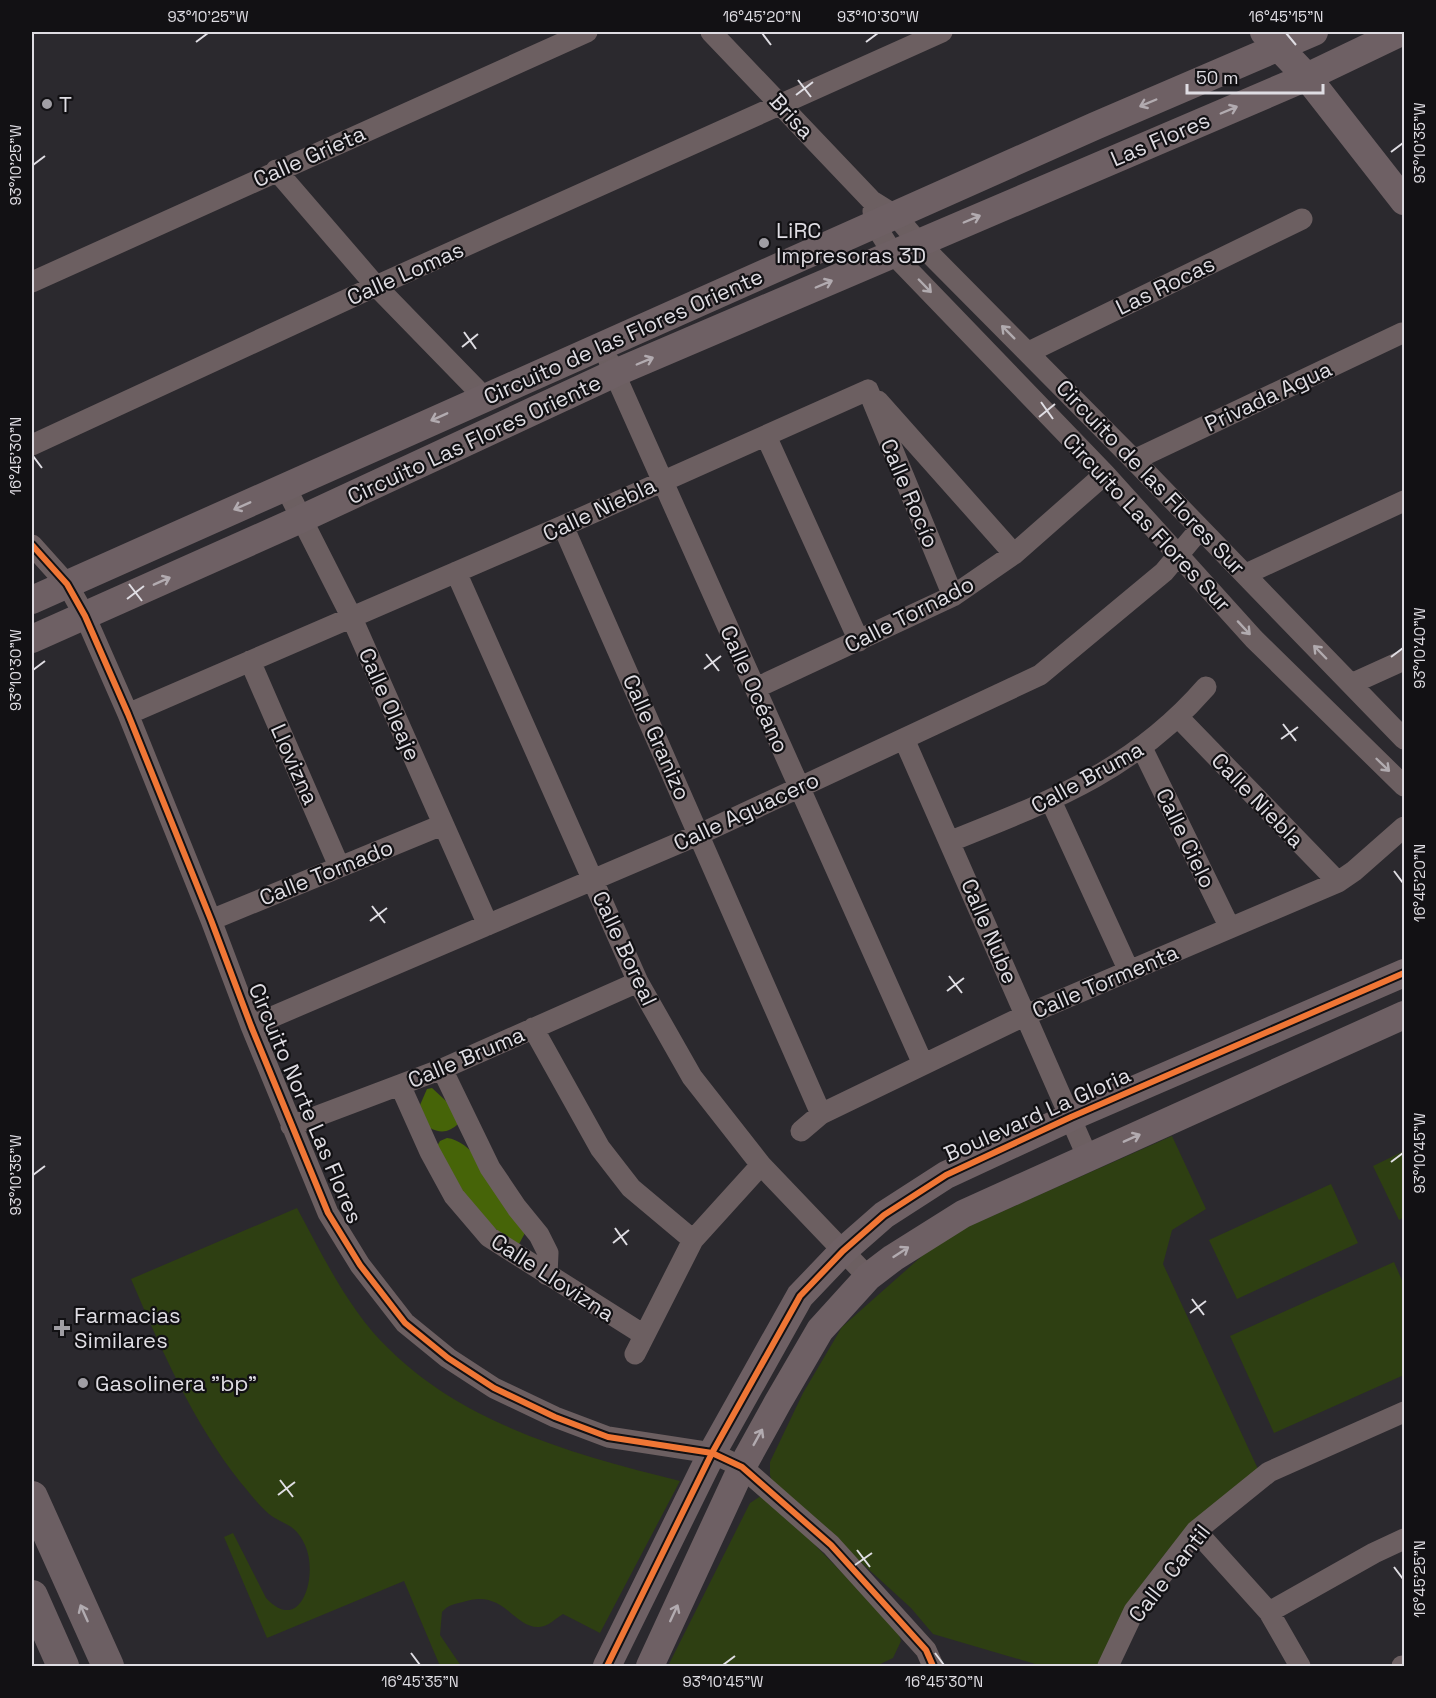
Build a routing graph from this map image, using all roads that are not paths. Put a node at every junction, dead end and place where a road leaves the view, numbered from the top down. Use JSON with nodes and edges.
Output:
{"nodes":[{"id":1,"x":587,"y":32,"type":"edge"},
{"id":2,"x":711,"y":32,"type":"edge"},
{"id":3,"x":942,"y":32,"type":"edge"},
{"id":4,"x":1314,"y":32,"type":"edge"},
{"id":5,"x":1401,"y":32,"type":"edge"},
{"id":6,"x":1272,"y":39,"type":"edge"},
{"id":7,"x":1307,"y":77,"type":"junction"},
{"id":8,"x":781,"y":104,"type":"junction"},
{"id":9,"x":276,"y":170,"type":"junction"},
{"id":10,"x":1404,"y":201,"type":"edge"},
{"id":11,"x":881,"y":214,"type":"junction"},
{"id":12,"x":1302,"y":219,"type":"dead end"},
{"id":13,"x":906,"y":249,"type":"junction"},
{"id":14,"x":32,"y":282,"type":"edge"},
{"id":15,"x":376,"y":286,"type":"junction"},
{"id":16,"x":1402,"y":333,"type":"dead end"},
{"id":17,"x":602,"y":345,"type":"junction"},
{"id":18,"x":1029,"y":352,"type":"junction"},
{"id":19,"x":615,"y":373,"type":"junction"},
{"id":20,"x":868,"y":390,"type":"junction"},
{"id":21,"x":484,"y":397,"type":"junction"},
{"id":22,"x":766,"y":436,"type":"junction"},
{"id":23,"x":32,"y":445,"type":"edge"},
{"id":24,"x":1134,"y":460,"type":"junction"},
{"id":25,"x":1105,"y":474,"type":"junction"},
{"id":26,"x":662,"y":480,"type":"junction"},
{"id":27,"x":285,"y":486,"type":"junction"},
{"id":28,"x":1404,"y":501,"type":"edge"},
{"id":29,"x":301,"y":519,"type":"junction"},
{"id":30,"x":563,"y":526,"type":"junction"},
{"id":31,"x":1200,"y":529,"type":"junction"},
{"id":32,"x":32,"y":545,"type":"edge"},
{"id":33,"x":1014,"y":554,"type":"junction"},
{"id":34,"x":1176,"y":554,"type":"junction"},
{"id":35,"x":456,"y":572,"type":"junction"},
{"id":36,"x":1245,"y":574,"type":"junction"},
{"id":37,"x":66,"y":584,"type":"junction"},
{"id":38,"x":953,"y":596,"type":"junction"},
{"id":39,"x":32,"y":600,"type":"edge"},
{"id":40,"x":85,"y":616,"type":"junction"},
{"id":41,"x":351,"y":616,"type":"junction"},
{"id":42,"x":32,"y":639,"type":"edge"},
{"id":43,"x":859,"y":641,"type":"junction"},
{"id":44,"x":1404,"y":660,"type":"edge"},
{"id":45,"x":250,"y":661,"type":"junction"},
{"id":46,"x":1351,"y":684,"type":"junction"},
{"id":47,"x":1206,"y":687,"type":"dead end"},
{"id":48,"x":756,"y":688,"type":"junction"},
{"id":49,"x":128,"y":714,"type":"junction"},
{"id":50,"x":1179,"y":718,"type":"junction"},
{"id":51,"x":904,"y":739,"type":"junction"},
{"id":52,"x":1404,"y":739,"type":"edge"},
{"id":53,"x":1142,"y":748,"type":"junction"},
{"id":54,"x":1404,"y":786,"type":"edge"},
{"id":55,"x":798,"y":787,"type":"junction"},
{"id":56,"x":1051,"y":801,"type":"junction"},
{"id":57,"x":442,"y":825,"type":"junction"},
{"id":58,"x":1404,"y":827,"type":"edge"},
{"id":59,"x":700,"y":834,"type":"junction"},
{"id":60,"x":951,"y":841,"type":"junction"},
{"id":61,"x":339,"y":866,"type":"junction"},
{"id":62,"x":592,"y":879,"type":"junction"},
{"id":63,"x":1338,"y":882,"type":"junction"},
{"id":64,"x":211,"y":920,"type":"junction"},
{"id":65,"x":488,"y":925,"type":"junction"},
{"id":66,"x":1230,"y":928,"type":"junction"},
{"id":67,"x":1129,"y":971,"type":"junction"},
{"id":68,"x":1404,"y":973,"type":"edge"},
{"id":69,"x":638,"y":982,"type":"junction"},
{"id":70,"x":1026,"y":1015,"type":"junction"},
{"id":71,"x":1404,"y":1015,"type":"edge"},
{"id":72,"x":250,"y":1026,"type":"junction"},
{"id":73,"x":533,"y":1028,"type":"junction"},
{"id":74,"x":923,"y":1064,"type":"junction"},
{"id":75,"x":442,"y":1069,"type":"junction"},
{"id":76,"x":400,"y":1085,"type":"junction"},
{"id":77,"x":821,"y":1114,"type":"junction"},
{"id":78,"x":1071,"y":1117,"type":"junction"},
{"id":79,"x":291,"y":1126,"type":"junction"},
{"id":80,"x":801,"y":1131,"type":"dead end"},
{"id":81,"x":1088,"y":1158,"type":"junction"},
{"id":82,"x":761,"y":1165,"type":"junction"},
{"id":83,"x":693,"y":1240,"type":"junction"},
{"id":84,"x":843,"y":1251,"type":"junction"},
{"id":85,"x":547,"y":1275,"type":"junction"},
{"id":86,"x":868,"y":1278,"type":"junction"},
{"id":87,"x":1404,"y":1413,"type":"edge"},
{"id":88,"x":712,"y":1453,"type":"junction"},
{"id":89,"x":742,"y":1467,"type":"junction"},
{"id":90,"x":32,"y":1497,"type":"edge"},
{"id":91,"x":1196,"y":1531,"type":"junction"},
{"id":92,"x":1404,"y":1539,"type":"edge"},
{"id":93,"x":32,"y":1596,"type":"edge"},
{"id":94,"x":1269,"y":1612,"type":"junction"},
{"id":95,"x":63,"y":1666,"type":"edge"},
{"id":96,"x":108,"y":1666,"type":"edge"},
{"id":97,"x":607,"y":1666,"type":"edge"},
{"id":98,"x":650,"y":1666,"type":"edge"},
{"id":99,"x":933,"y":1666,"type":"edge"},
{"id":100,"x":1108,"y":1666,"type":"edge"},
{"id":101,"x":1300,"y":1666,"type":"edge"}],
"edges":[{"from":1,"to":9,"type":"street","name":"Calle Grieta"},
{"from":2,"to":8,"type":"street","name":"Brisa"},
{"from":3,"to":8,"type":"street","name":"Calle Lomas"},
{"from":4,"to":6,"type":"main road","name":"Circuito de las Flores Oriente"},
{"from":5,"to":7,"type":"main road","name":"Las Flores"},
{"from":6,"to":7,"type":"main road"},
{"from":6,"to":11,"type":"main road","name":"Circuito de las Flores Oriente","one_way":true},
{"from":7,"to":10,"type":"main road"},
{"from":13,"to":7,"type":"main road","name":"Las Flores","one_way":true},
{"from":8,"to":11,"type":"street","name":"Brisa"},
{"from":8,"to":15,"type":"street","name":"Calle Lomas"},
{"from":9,"to":14,"type":"street","name":"Calle Grieta"},
{"from":9,"to":15,"type":"street"},
{"from":11,"to":13,"type":"street","name":"Circuito Las Flores Sur"},
{"from":11,"to":17,"type":"main road","name":"Circuito de las Flores Oriente"},
{"from":12,"to":18,"type":"street","name":"Las Rocas"},
{"from":18,"to":13,"type":"street","name":"Circuito de las Flores Sur","one_way":true},
{"from":19,"to":13,"type":"main road","name":"Circuito Las Flores Oriente","one_way":true},
{"from":13,"to":25,"type":"street","name":"Circuito Las Flores Sur","one_way":true},
{"from":15,"to":21,"type":"street"},
{"from":15,"to":23,"type":"street","name":"Calle Lomas"},
{"from":16,"to":24,"type":"street","name":"Privada Agua"},
{"from":17,"to":19,"type":"street","name":"Calle Océano"},
{"from":17,"to":21,"type":"main road","name":"Circuito de las Flores Oriente"},
{"from":18,"to":24,"type":"street","name":"Circuito de las Flores Sur"},
{"from":19,"to":26,"type":"street","name":"Calle Océano"},
{"from":19,"to":29,"type":"main road","name":"Circuito Las Flores Oriente"},
{"from":20,"to":22,"type":"street","name":"Calle Niebla"},
{"from":20,"to":33,"type":"street"},
{"from":20,"to":38,"type":"street","name":"Calle Rocío"},
{"from":21,"to":27,"type":"main road","name":"Circuito de las Flores Oriente","one_way":true},
{"from":22,"to":26,"type":"street","name":"Calle Niebla"},
{"from":22,"to":43,"type":"street"},
{"from":24,"to":31,"type":"street","name":"Circuito de las Flores Sur"},
{"from":25,"to":33,"type":"street","name":"Calle Tornado"},
{"from":25,"to":34,"type":"street","name":"Circuito Las Flores Sur"},
{"from":26,"to":30,"type":"street","name":"Calle Niebla"},
{"from":26,"to":48,"type":"street","name":"Calle Océano"},
{"from":27,"to":29,"type":"street","name":"Calle Oleaje"},
{"from":27,"to":37,"type":"main road","name":"Circuito de las Flores Oriente","one_way":true},
{"from":28,"to":36,"type":"street"},
{"from":40,"to":29,"type":"main road","name":"Circuito Las Flores Oriente","one_way":true},
{"from":29,"to":41,"type":"street","name":"Calle Oleaje"},
{"from":30,"to":35,"type":"street","name":"Calle Niebla"},
{"from":30,"to":59,"type":"street","name":"Calle Granizo"},
{"from":31,"to":34,"type":"street","name":"Calle Aguacero"},
{"from":31,"to":36,"type":"street","name":"Circuito de las Flores Sur"},
{"from":32,"to":37,"type":"street","name":"Circuito Norte Las Flores"},
{"from":33,"to":38,"type":"street","name":"Calle Tornado"},
{"from":34,"to":51,"type":"street","name":"Calle Aguacero"},
{"from":34,"to":54,"type":"street","name":"Circuito Las Flores Sur","one_way":true},
{"from":35,"to":41,"type":"street","name":"Calle Niebla"},
{"from":35,"to":62,"type":"street","name":"Calle Boreal"},
{"from":46,"to":36,"type":"street","name":"Circuito de las Flores Sur","one_way":true},
{"from":37,"to":39,"type":"main road","name":"Circuito de las Flores Oriente"},
{"from":37,"to":40,"type":"street","name":"Circuito Norte Las Flores"},
{"from":38,"to":43,"type":"street","name":"Calle Tornado"},
{"from":40,"to":42,"type":"main road","name":"Circuito Las Flores Oriente"},
{"from":40,"to":49,"type":"street","name":"Circuito Norte Las Flores"},
{"from":41,"to":45,"type":"street","name":"Calle Niebla"},
{"from":41,"to":57,"type":"street","name":"Calle Oleaje"},
{"from":43,"to":48,"type":"street","name":"Calle Tornado"},
{"from":44,"to":46,"type":"street"},
{"from":45,"to":49,"type":"street","name":"Calle Niebla"},
{"from":45,"to":61,"type":"street","name":"Llovizna"},
{"from":46,"to":52,"type":"street","name":"Circuito de las Flores Sur"},
{"from":47,"to":50,"type":"street","name":"Calle Bruma"},
{"from":48,"to":55,"type":"street","name":"Calle Océano"},
{"from":49,"to":64,"type":"street","name":"Circuito Norte Las Flores"},
{"from":50,"to":53,"type":"street","name":"Calle Bruma"},
{"from":50,"to":63,"type":"street","name":"Calle Niebla"},
{"from":51,"to":55,"type":"street","name":"Calle Aguacero"},
{"from":51,"to":60,"type":"street","name":"Calle Nube"},
{"from":53,"to":56,"type":"street","name":"Calle Bruma"},
{"from":53,"to":66,"type":"street","name":"Calle Cielo"},
{"from":55,"to":59,"type":"street","name":"Calle Aguacero"},
{"from":55,"to":74,"type":"street","name":"Calle Océano"},
{"from":56,"to":60,"type":"street","name":"Calle Bruma"},
{"from":56,"to":67,"type":"street"},
{"from":57,"to":61,"type":"street","name":"Calle Tornado"},
{"from":57,"to":65,"type":"street","name":"Calle Oleaje"},
{"from":58,"to":63,"type":"street","name":"Calle Tormenta"},
{"from":59,"to":62,"type":"street","name":"Calle Aguacero"},
{"from":59,"to":77,"type":"street","name":"Calle Granizo"},
{"from":60,"to":70,"type":"street","name":"Calle Nube"},
{"from":61,"to":64,"type":"street","name":"Calle Tornado"},
{"from":62,"to":65,"type":"street","name":"Calle Aguacero"},
{"from":62,"to":69,"type":"street","name":"Calle Boreal"},
{"from":63,"to":66,"type":"street","name":"Calle Tormenta"},
{"from":64,"to":72,"type":"street","name":"Circuito Norte Las Flores"},
{"from":65,"to":72,"type":"street","name":"Calle Aguacero"},
{"from":66,"to":67,"type":"street","name":"Calle Tormenta"},
{"from":67,"to":70,"type":"street","name":"Calle Tormenta"},
{"from":68,"to":78,"type":"main road","name":"Boulevard La Gloria"},
{"from":69,"to":73,"type":"street","name":"Calle Bruma"},
{"from":69,"to":82,"type":"street","name":"Calle Boreal"},
{"from":70,"to":74,"type":"street","name":"Calle Tormenta"},
{"from":70,"to":78,"type":"street","name":"Calle Nube"},
{"from":81,"to":71,"type":"main road","one_way":true},
{"from":72,"to":79,"type":"street","name":"Circuito Norte Las Flores"},
{"from":73,"to":75,"type":"street","name":"Calle Bruma"},
{"from":73,"to":83,"type":"street"},
{"from":74,"to":77,"type":"street","name":"Calle Tormenta"},
{"from":75,"to":76,"type":"street","name":"Calle Bruma"},
{"from":75,"to":85,"type":"street"},
{"from":76,"to":79,"type":"street","name":"Calle Bruma"},
{"from":76,"to":85,"type":"street","name":"Calle Llovizna"},
{"from":77,"to":80,"type":"street","name":"Calle Tormenta"},
{"from":78,"to":81,"type":"street","name":"Calle Nube"},
{"from":78,"to":84,"type":"main road","name":"Boulevard La Gloria"},
{"from":79,"to":88,"type":"street","name":"Circuito Norte Las Flores"},
{"from":86,"to":81,"type":"main road","one_way":true},
{"from":82,"to":83,"type":"street"},
{"from":82,"to":84,"type":"street","name":"Calle Boreal"},
{"from":83,"to":85,"type":"street","name":"Calle Llovizna"},
{"from":84,"to":86,"type":"street","name":"Calle Boreal"},
{"from":84,"to":88,"type":"main road","name":"Boulevard La Gloria"},
{"from":89,"to":86,"type":"main road","one_way":true},
{"from":87,"to":91,"type":"street","name":"Calle Cantil"},
{"from":88,"to":89,"type":"street","name":"Circuito Norte Las Flores"},
{"from":88,"to":97,"type":"main road","name":"Boulevard La Gloria"},
{"from":98,"to":89,"type":"main road","one_way":true},
{"from":89,"to":99,"type":"street","name":"Circuito Norte Las Flores"},
{"from":96,"to":90,"type":"main road","one_way":true},
{"from":91,"to":94,"type":"street"},
{"from":91,"to":100,"type":"street","name":"Calle Cantil"},
{"from":92,"to":94,"type":"street"},
{"from":93,"to":95,"type":"main road"},
{"from":94,"to":101,"type":"street"}]}
